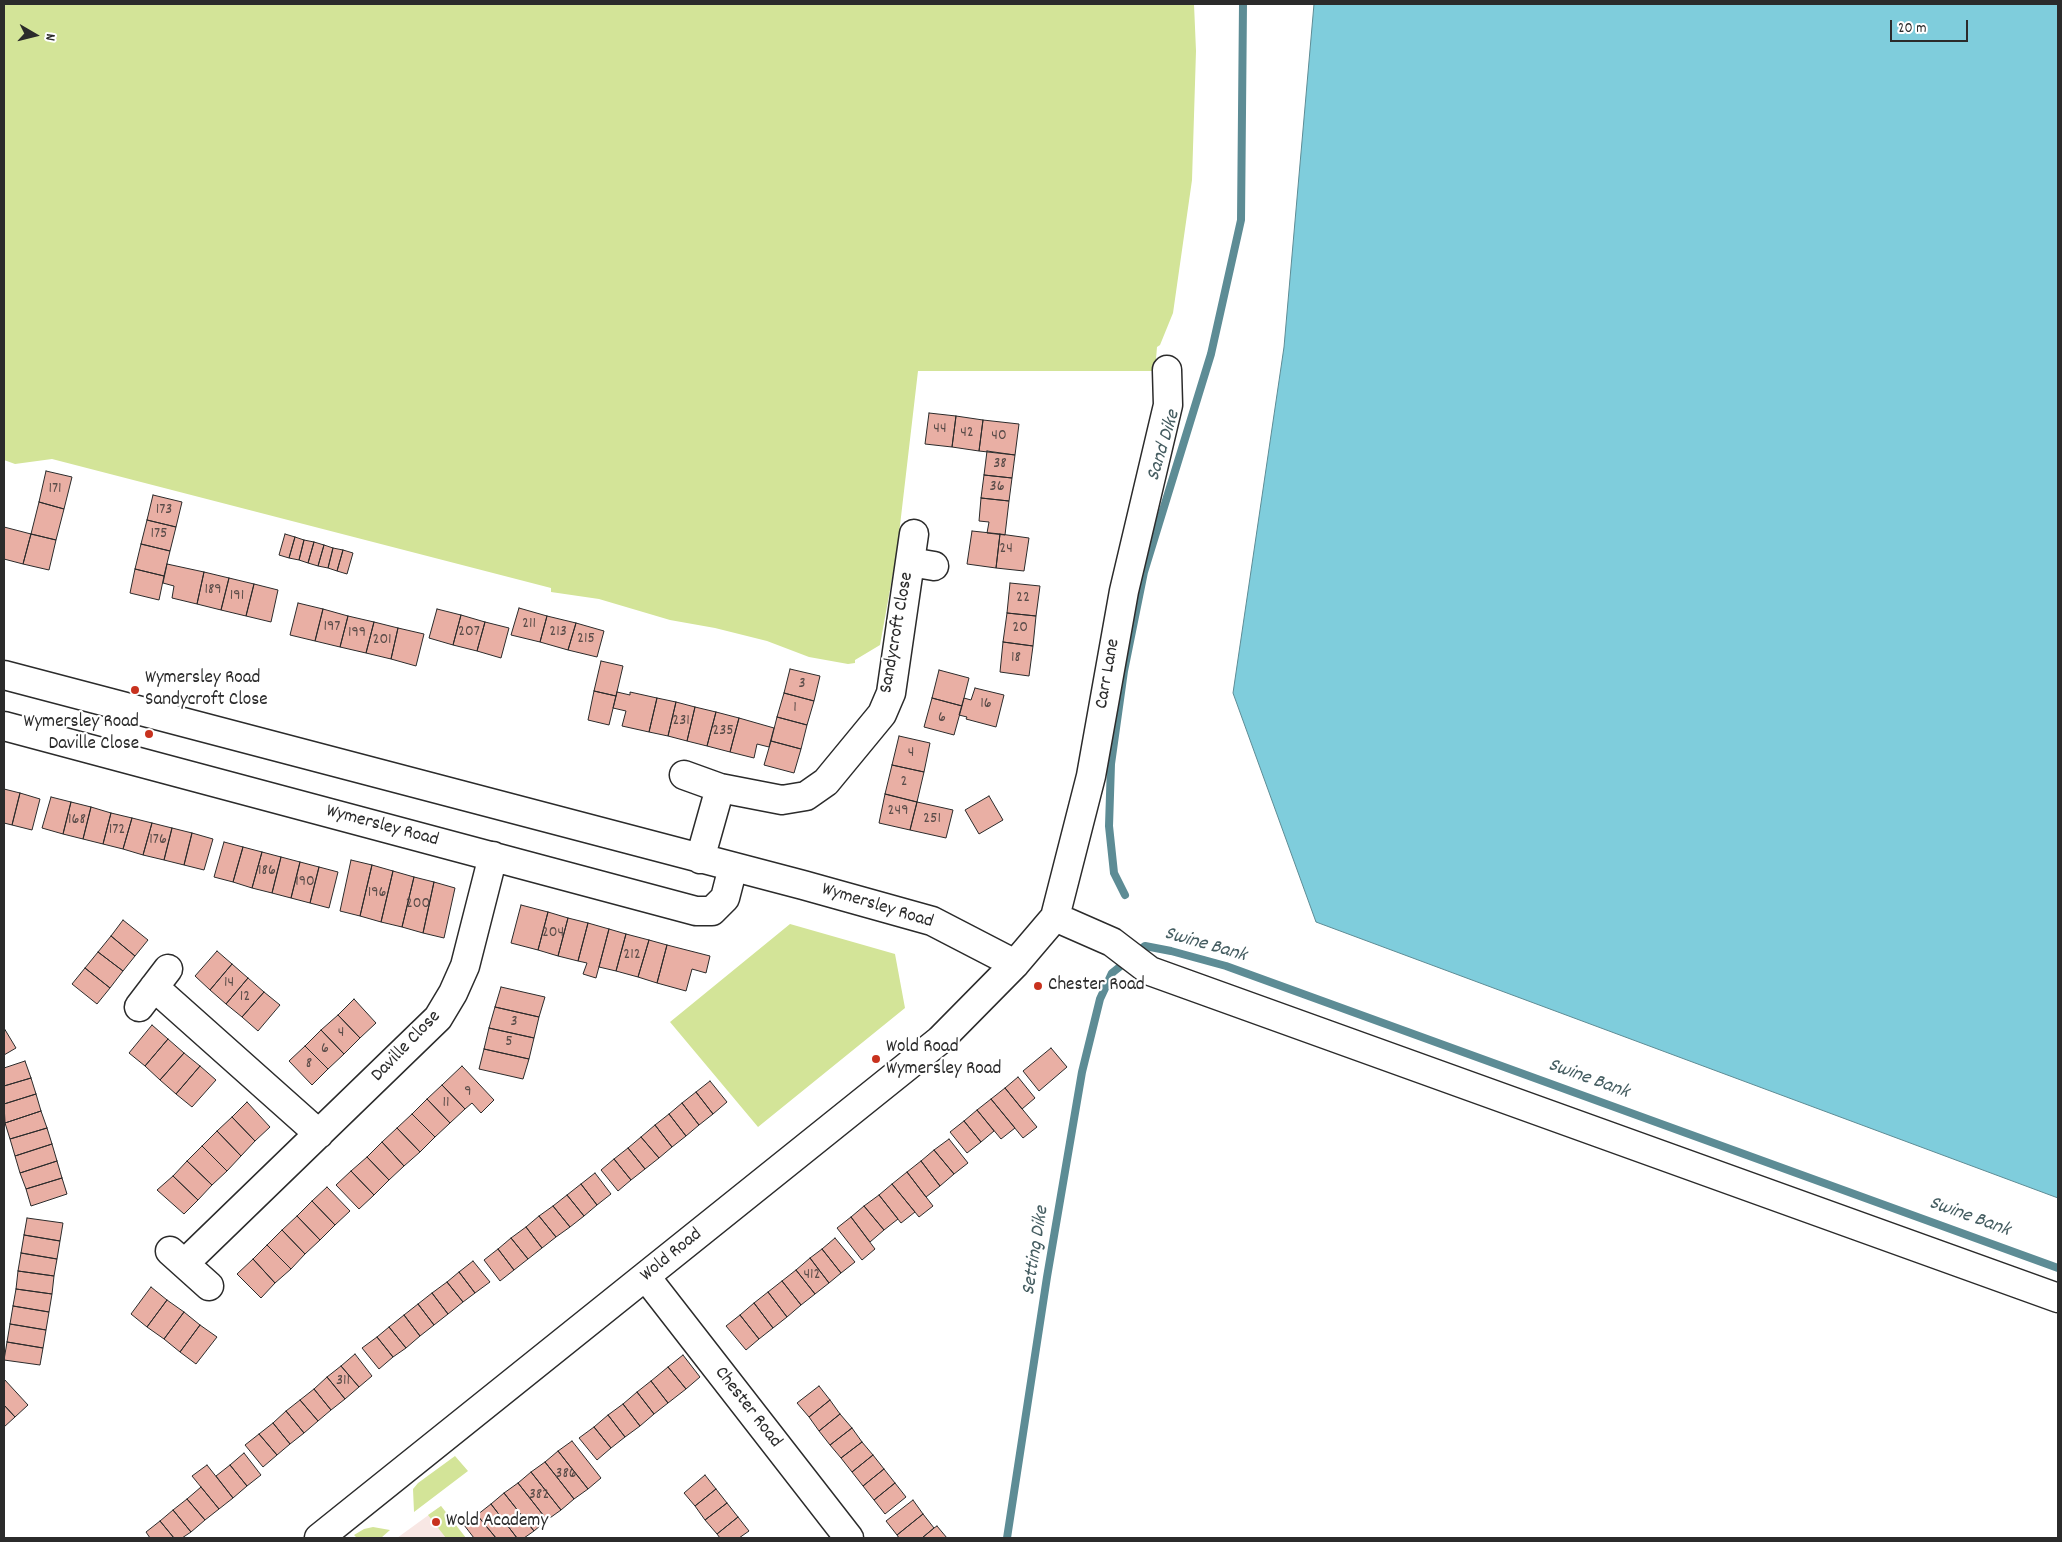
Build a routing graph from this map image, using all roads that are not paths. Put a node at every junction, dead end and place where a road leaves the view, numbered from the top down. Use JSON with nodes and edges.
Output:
{"nodes":[{"id":1,"x":1168,"y":370,"type":"dead end"},
{"id":2,"x":914,"y":534,"type":"dead end"},
{"id":3,"x":4,"y":675,"type":"edge"},
{"id":4,"x":4,"y":726,"type":"edge"},
{"id":5,"x":684,"y":775,"type":"dead end"},
{"id":6,"x":720,"y":788,"type":"junction"},
{"id":7,"x":493,"y":856,"type":"junction"},
{"id":8,"x":700,"y":859,"type":"junction"},
{"id":9,"x":733,"y":867,"type":"junction"},
{"id":10,"x":1055,"y":918,"type":"junction"},
{"id":11,"x":1016,"y":964,"type":"junction"},
{"id":12,"x":154,"y":988,"type":"dead end"},
{"id":13,"x":320,"y":1134,"type":"junction"},
{"id":14,"x":646,"y":1277,"type":"junction"},
{"id":15,"x":209,"y":1286,"type":"dead end"},
{"id":16,"x":2058,"y":1298,"type":"edge"},
{"id":17,"x":319,"y":1538,"type":"edge"},
{"id":18,"x":850,"y":1538,"type":"edge"}],
"edges":[{"from":1,"to":10,"type":"street","name":"Carr Lane"},
{"from":2,"to":6,"type":"street","name":"Sandycroft Close"},
{"from":3,"to":8,"type":"street","name":"Wymersley Road"},
{"from":4,"to":7,"type":"street","name":"Wymersley Road"},
{"from":5,"to":6,"type":"street","name":"Sandycroft Close"},
{"from":6,"to":8,"type":"street"},
{"from":7,"to":9,"type":"street","name":"Wymersley Road"},
{"from":7,"to":13,"type":"street","name":"Daville Close"},
{"from":8,"to":9,"type":"street","name":"Wymersley Road"},
{"from":9,"to":11,"type":"street","name":"Wymersley Road"},
{"from":10,"to":11,"type":"street","name":"Carr Lane"},
{"from":10,"to":16,"type":"street"},
{"from":11,"to":14,"type":"street","name":"Wold Road"},
{"from":12,"to":13,"type":"street"},
{"from":13,"to":15,"type":"street","name":"Daville Close"},
{"from":14,"to":17,"type":"street","name":"Wold Road"},
{"from":14,"to":18,"type":"street","name":"Chester Road"}]}
